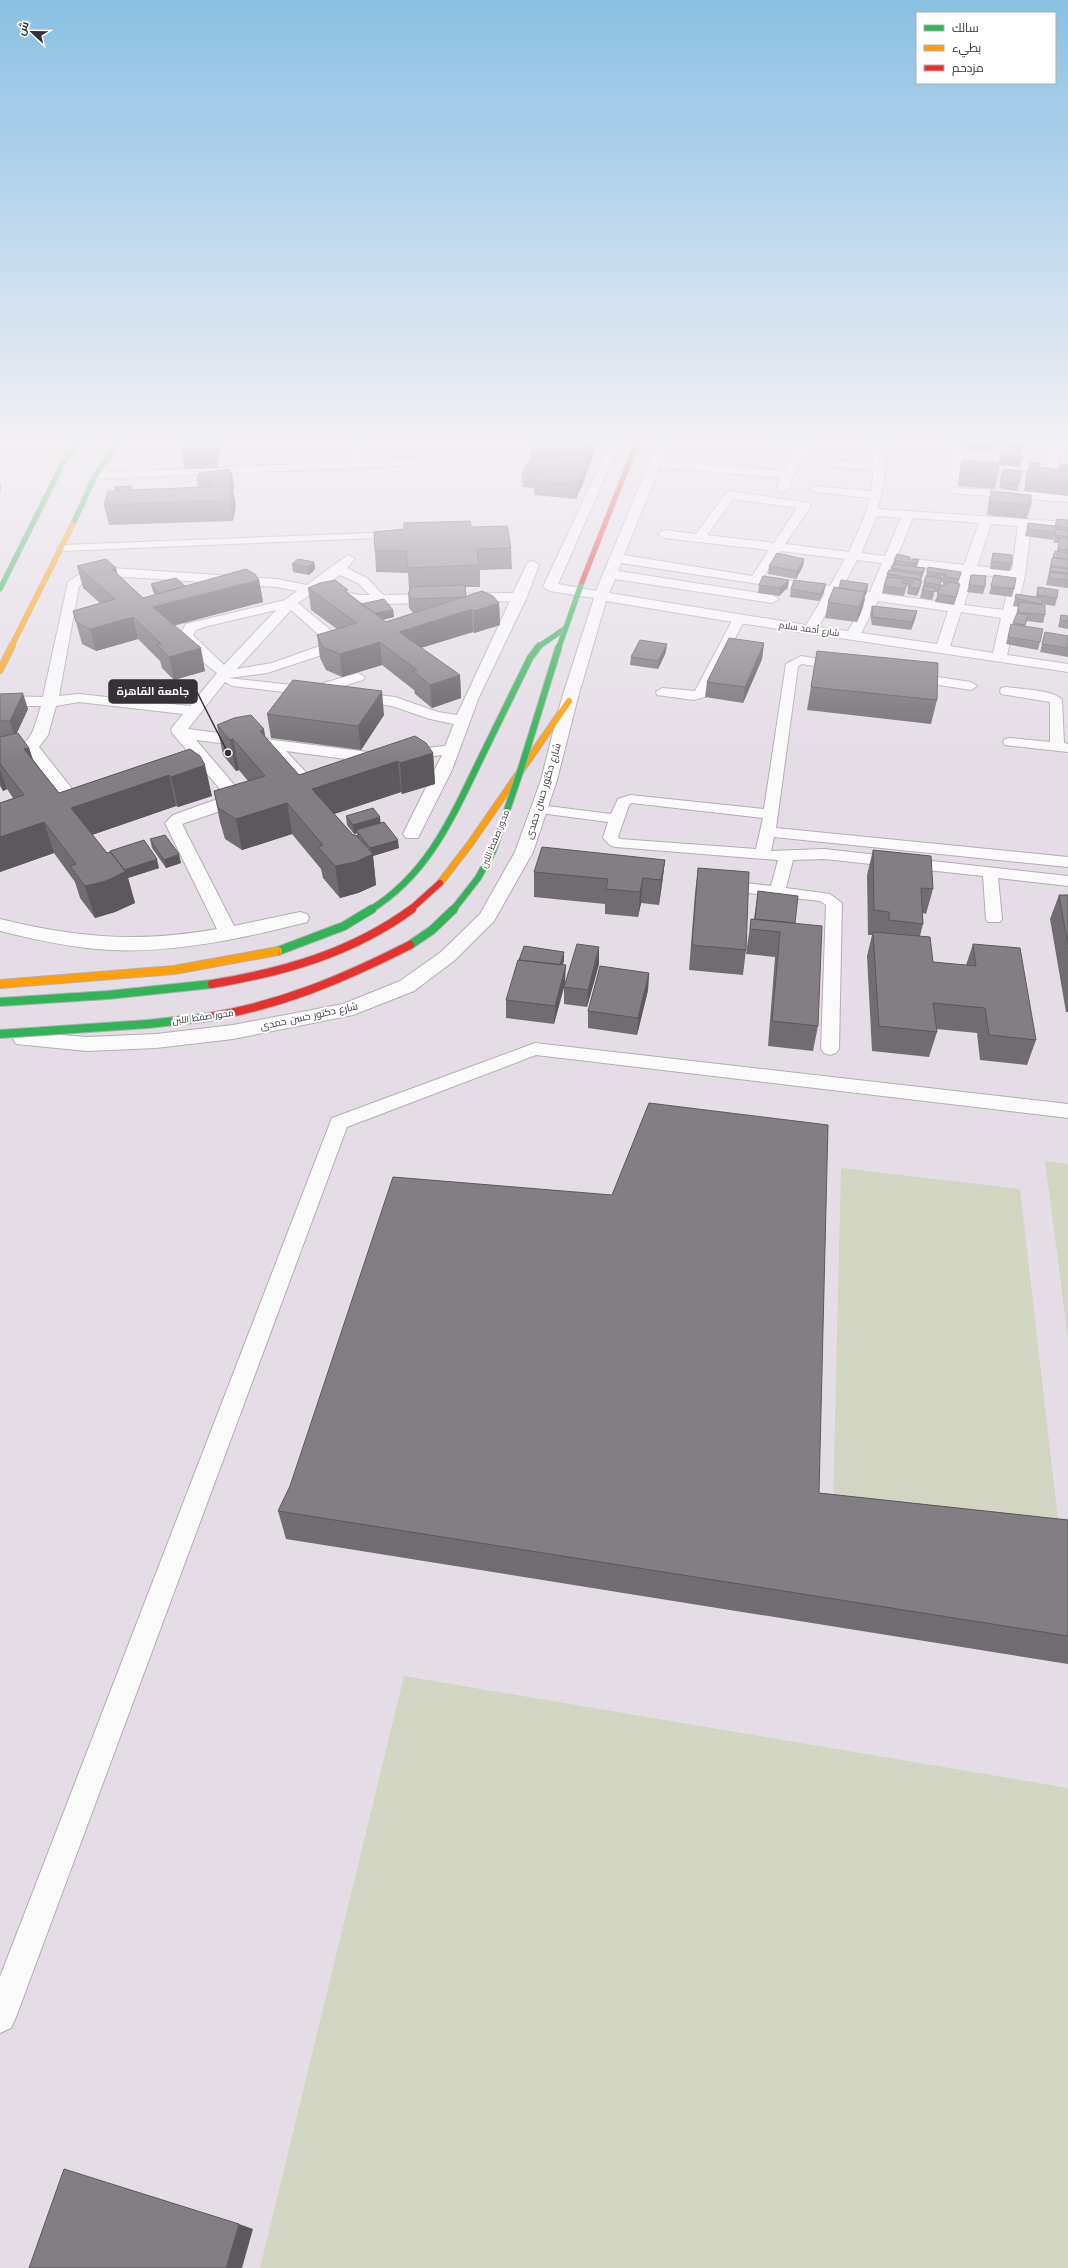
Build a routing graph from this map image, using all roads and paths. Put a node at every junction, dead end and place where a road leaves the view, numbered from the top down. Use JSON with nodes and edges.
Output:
{"nodes":[{"id":1,"x":19,"y":551,"type":"edge"},
{"id":2,"x":61,"y":551,"type":"edge"},
{"id":3,"x":565,"y":551,"type":"edge"},
{"id":4,"x":594,"y":551,"type":"edge"},
{"id":5,"x":619,"y":551,"type":"edge"},
{"id":6,"x":774,"y":551,"type":"edge"},
{"id":7,"x":810,"y":551,"type":"edge"},
{"id":8,"x":856,"y":551,"type":"edge"},
{"id":9,"x":894,"y":551,"type":"edge"},
{"id":10,"x":975,"y":551,"type":"edge"},
{"id":11,"x":1021,"y":551,"type":"edge"},
{"id":12,"x":854,"y":556,"type":"junction"},
{"id":13,"x":616,"y":558,"type":"junction"},
{"id":14,"x":890,"y":560,"type":"junction"},
{"id":15,"x":533,"y":565,"type":"dead end"},
{"id":16,"x":969,"y":569,"type":"junction"},
{"id":17,"x":609,"y":574,"type":"junction"},
{"id":18,"x":1018,"y":575,"type":"junction"},
{"id":19,"x":755,"y":580,"type":"junction"},
{"id":20,"x":0,"y":589,"type":"edge"},
{"id":21,"x":309,"y":589,"type":"junction"},
{"id":22,"x":833,"y":591,"type":"junction"},
{"id":23,"x":601,"y":596,"type":"junction"},
{"id":24,"x":874,"y":596,"type":"junction"},
{"id":25,"x":520,"y":597,"type":"junction"},
{"id":26,"x":772,"y":599,"type":"dead end"},
{"id":27,"x":379,"y":600,"type":"junction"},
{"id":28,"x":289,"y":604,"type":"junction"},
{"id":29,"x":956,"y":607,"type":"junction"},
{"id":30,"x":1009,"y":614,"type":"junction"},
{"id":31,"x":739,"y":619,"type":"junction"},
{"id":32,"x":810,"y":629,"type":"junction"},
{"id":33,"x":563,"y":630,"type":"junction"},
{"id":34,"x":852,"y":636,"type":"junction"},
{"id":35,"x":942,"y":649,"type":"junction"},
{"id":36,"x":999,"y":658,"type":"junction"},
{"id":37,"x":855,"y":668,"type":"edge"},
{"id":38,"x":1068,"y":668,"type":"edge"},
{"id":39,"x":0,"y":670,"type":"edge"},
{"id":40,"x":902,"y":675,"type":"edge"},
{"id":41,"x":222,"y":676,"type":"junction"},
{"id":42,"x":358,"y":677,"type":"dead end"},
{"id":43,"x":971,"y":686,"type":"dead end"},
{"id":44,"x":312,"y":691,"type":"junction"},
{"id":45,"x":1006,"y":691,"type":"dead end"},
{"id":46,"x":662,"y":692,"type":"dead end"},
{"id":47,"x":0,"y":701,"type":"edge"},
{"id":48,"x":569,"y":701,"type":"junction"},
{"id":49,"x":50,"y":702,"type":"junction"},
{"id":50,"x":192,"y":712,"type":"junction"},
{"id":51,"x":114,"y":717,"type":"dead end"},
{"id":52,"x":463,"y":721,"type":"junction"},
{"id":53,"x":1063,"y":722,"type":"edge"},
{"id":54,"x":175,"y":727,"type":"junction"},
{"id":55,"x":1010,"y":742,"type":"dead end"},
{"id":56,"x":269,"y":743,"type":"junction"},
{"id":57,"x":31,"y":747,"type":"junction"},
{"id":58,"x":1063,"y":747,"type":"edge"},
{"id":59,"x":451,"y":750,"type":"junction"},
{"id":60,"x":0,"y":763,"type":"edge"},
{"id":61,"x":310,"y":785,"type":"edge"},
{"id":62,"x":105,"y":799,"type":"edge"},
{"id":63,"x":540,"y":809,"type":"junction"},
{"id":64,"x":771,"y":814,"type":"junction"},
{"id":65,"x":617,"y":819,"type":"junction"},
{"id":66,"x":768,"y":832,"type":"junction"},
{"id":67,"x":412,"y":834,"type":"dead end"},
{"id":68,"x":613,"y":842,"type":"junction"},
{"id":69,"x":763,"y":854,"type":"junction"},
{"id":70,"x":604,"y":855,"type":"edge"},
{"id":71,"x":787,"y":856,"type":"junction"},
{"id":72,"x":1068,"y":862,"type":"edge"},
{"id":73,"x":990,"y":872,"type":"junction"},
{"id":74,"x":1068,"y":881,"type":"edge"},
{"id":75,"x":707,"y":883,"type":"edge"},
{"id":76,"x":777,"y":892,"type":"junction"},
{"id":77,"x":300,"y":918,"type":"dead end"},
{"id":78,"x":994,"y":919,"type":"dead end"},
{"id":79,"x":0,"y":925,"type":"edge"},
{"id":80,"x":228,"y":932,"type":"junction"},
{"id":81,"x":0,"y":984,"type":"edge"},
{"id":82,"x":0,"y":1002,"type":"edge"},
{"id":83,"x":0,"y":1034,"type":"edge"},
{"id":84,"x":0,"y":1037,"type":"edge"},
{"id":85,"x":830,"y":1049,"type":"dead end"},
{"id":86,"x":1068,"y":1112,"type":"edge"},
{"id":87,"x":0,"y":2017,"type":"edge"}],
"edges":[{"from":1,"to":20,"type":"main road"},
{"from":2,"to":39,"type":"main road"},
{"from":3,"to":23,"type":"street","name":"شارع أحمد سلام"},
{"from":4,"to":33,"type":"main road","name":"محور صفط اللبن","bridge":true},
{"from":5,"to":13,"type":"street","name":"شارع دكتور حسن حمدى"},
{"from":6,"to":19,"type":"street"},
{"from":7,"to":12,"type":"street"},
{"from":8,"to":12,"type":"street"},
{"from":9,"to":14,"type":"street"},
{"from":10,"to":16,"type":"street"},
{"from":11,"to":18,"type":"street"},
{"from":12,"to":14,"type":"street"},
{"from":12,"to":22,"type":"street"},
{"from":13,"to":17,"type":"street","name":"شارع دكتور حسن حمدى"},
{"from":13,"to":19,"type":"street"},
{"from":14,"to":16,"type":"street"},
{"from":14,"to":24,"type":"street"},
{"from":15,"to":25,"type":"street"},
{"from":16,"to":18,"type":"street"},
{"from":16,"to":29,"type":"street"},
{"from":17,"to":23,"type":"street","name":"شارع دكتور حسن حمدى"},
{"from":17,"to":26,"type":"street"},
{"from":18,"to":30,"type":"street"},
{"from":19,"to":22,"type":"street"},
{"from":21,"to":27,"type":"street"},
{"from":21,"to":27,"type":"street"},
{"from":21,"to":28,"type":"street"},
{"from":21,"to":49,"type":"street"},
{"from":22,"to":24,"type":"street"},
{"from":22,"to":32,"type":"street"},
{"from":23,"to":31,"type":"street","name":"شارع أحمد سلام"},
{"from":23,"to":48,"type":"street","name":"شارع دكتور حسن حمدى"},
{"from":24,"to":29,"type":"street"},
{"from":24,"to":34,"type":"street"},
{"from":25,"to":27,"type":"street"},
{"from":25,"to":52,"type":"street"},
{"from":28,"to":41,"type":"street"},
{"from":28,"to":41,"type":"street"},
{"from":28,"to":41,"type":"street"},
{"from":29,"to":30,"type":"street"},
{"from":29,"to":35,"type":"street"},
{"from":30,"to":36,"type":"street"},
{"from":31,"to":32,"type":"street","name":"شارع أحمد سلام"},
{"from":31,"to":46,"type":"lane"},
{"from":32,"to":34,"type":"street","name":"شارع أحمد سلام"},
{"from":33,"to":81,"type":"main road"},
{"from":33,"to":83,"type":"main road","name":"محور صفط اللبن","bridge":true},
{"from":34,"to":35,"type":"street","name":"شارع أحمد سلام"},
{"from":35,"to":36,"type":"street","name":"شارع أحمد سلام"},
{"from":36,"to":38,"type":"street","name":"شارع أحمد سلام"},
{"from":37,"to":64,"type":"lane"},
{"from":40,"to":43,"type":"lane"},
{"from":41,"to":44,"type":"street"},
{"from":41,"to":50,"type":"street"},
{"from":42,"to":44,"type":"street"},
{"from":44,"to":52,"type":"street"},
{"from":45,"to":53,"type":"lane"},
{"from":47,"to":49,"type":"street"},
{"from":48,"to":63,"type":"street","name":"شارع دكتور حسن حمدى"},
{"from":48,"to":82,"type":"main road"},
{"from":49,"to":50,"type":"street"},
{"from":49,"to":51,"type":"street"},
{"from":49,"to":57,"type":"street"},
{"from":50,"to":54,"type":"street"},
{"from":52,"to":59,"type":"street"},
{"from":53,"to":58,"type":"lane"},
{"from":54,"to":56,"type":"street"},
{"from":54,"to":80,"type":"street"},
{"from":55,"to":58,"type":"lane"},
{"from":56,"to":59,"type":"street"},
{"from":56,"to":61,"type":"street"},
{"from":57,"to":60,"type":"street"},
{"from":57,"to":62,"type":"street"},
{"from":59,"to":67,"type":"street"},
{"from":63,"to":65,"type":"lane"},
{"from":63,"to":84,"type":"street","name":"شارع دكتور حسن حمدى"},
{"from":64,"to":65,"type":"lane"},
{"from":64,"to":66,"type":"lane"},
{"from":65,"to":68,"type":"lane"},
{"from":66,"to":69,"type":"lane"},
{"from":66,"to":72,"type":"lane"},
{"from":68,"to":69,"type":"lane"},
{"from":68,"to":70,"type":"lane"},
{"from":69,"to":71,"type":"lane"},
{"from":71,"to":73,"type":"lane"},
{"from":71,"to":76,"type":"lane"},
{"from":73,"to":74,"type":"lane"},
{"from":73,"to":78,"type":"lane"},
{"from":75,"to":76,"type":"lane"},
{"from":76,"to":85,"type":"lane"},
{"from":77,"to":80,"type":"street"},
{"from":79,"to":80,"type":"street"},
{"from":86,"to":87,"type":"lane"}]}
